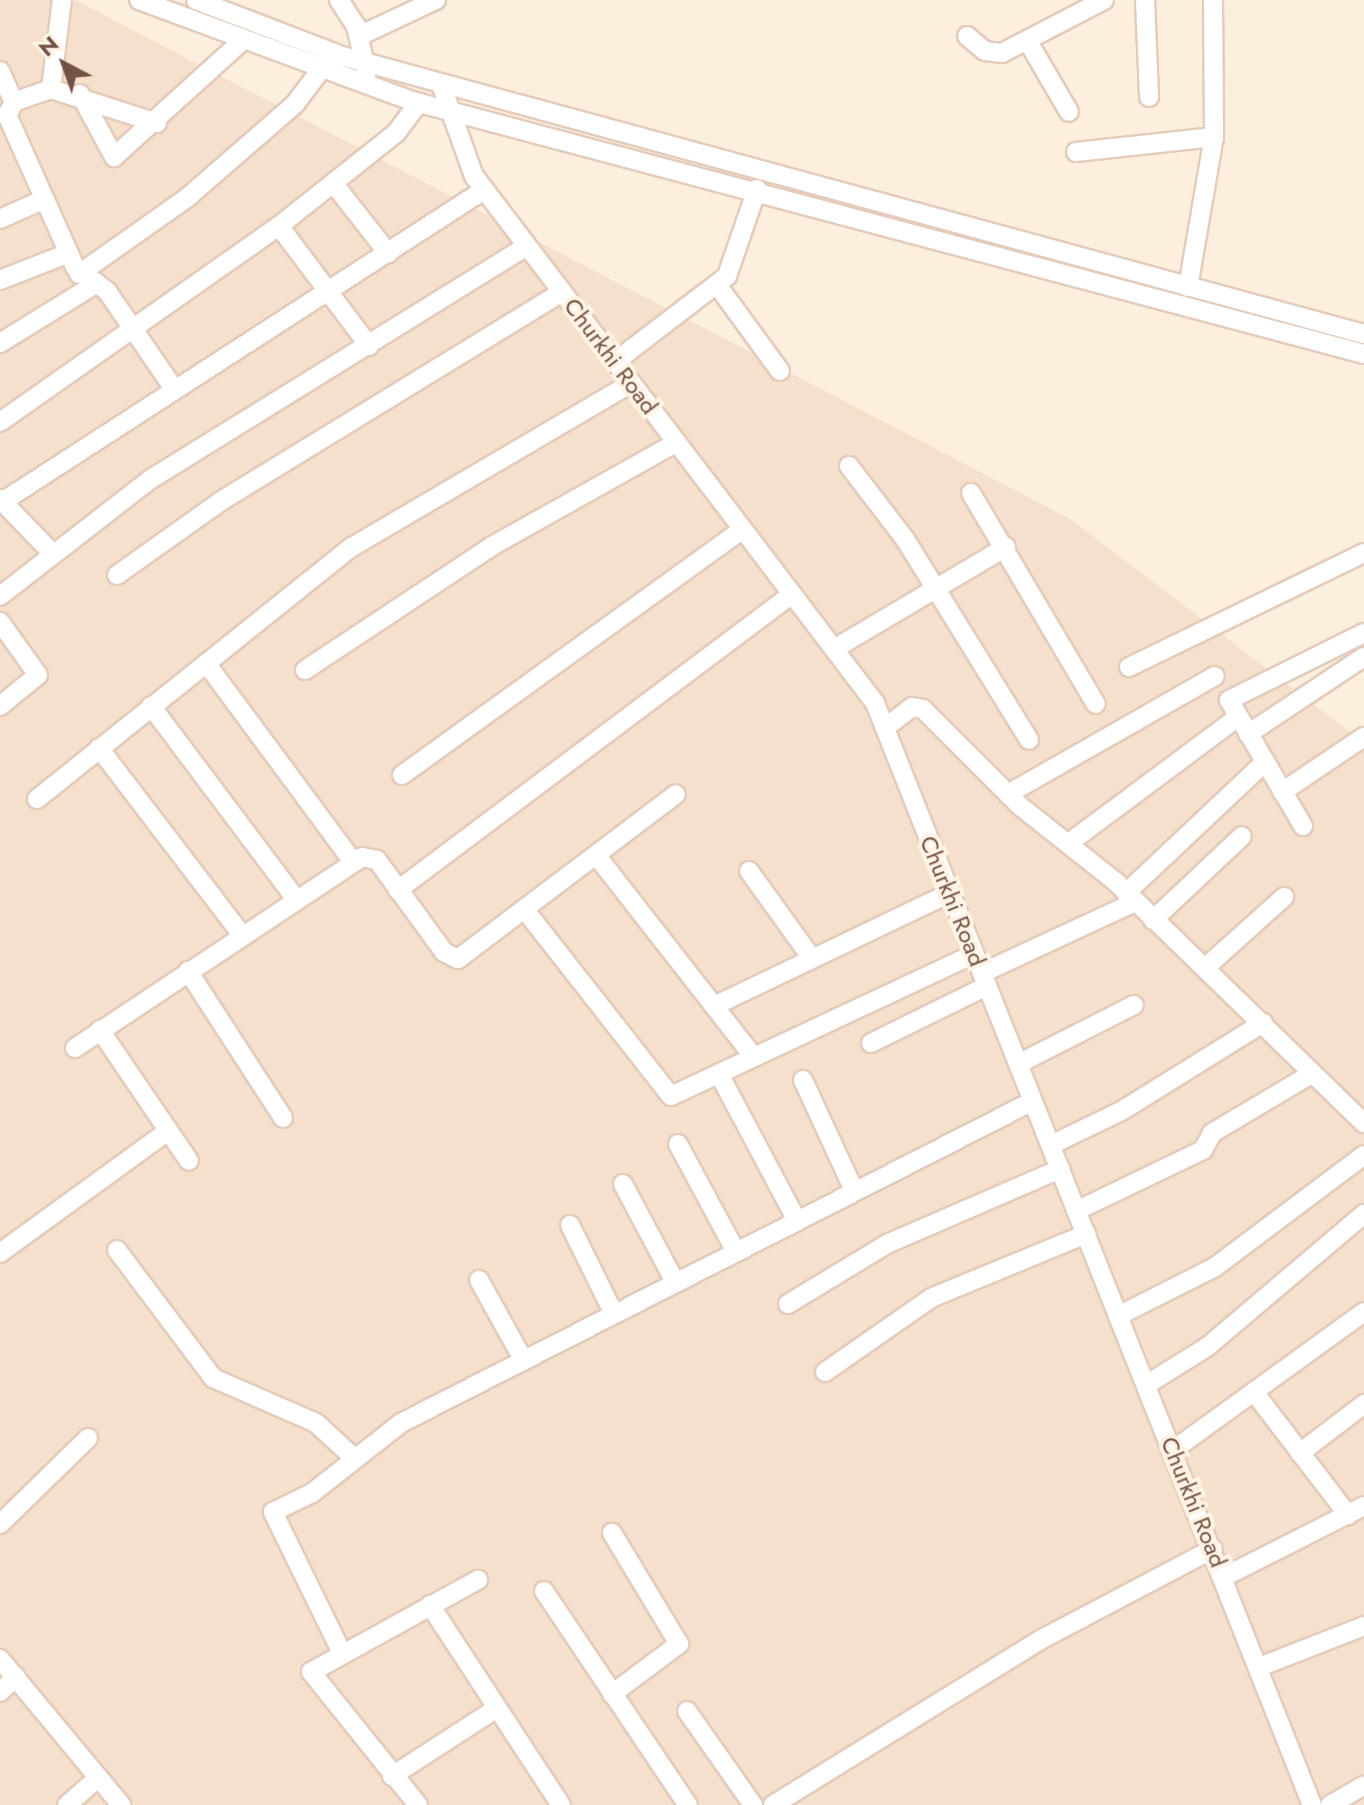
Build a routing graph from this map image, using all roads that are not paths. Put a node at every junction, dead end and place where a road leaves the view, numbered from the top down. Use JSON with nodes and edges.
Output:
{"nodes":[{"id":1,"x":62,"y":0,"type":"edge"},
{"id":2,"x":139,"y":0,"type":"edge"},
{"id":3,"x":196,"y":0,"type":"edge"},
{"id":4,"x":339,"y":0,"type":"edge"},
{"id":5,"x":436,"y":0,"type":"edge"},
{"id":6,"x":1104,"y":0,"type":"edge"},
{"id":7,"x":1145,"y":0,"type":"edge"},
{"id":8,"x":1213,"y":0,"type":"edge"},
{"id":9,"x":359,"y":36,"type":"junction"},
{"id":10,"x":967,"y":36,"type":"dead end"},
{"id":11,"x":1027,"y":40,"type":"junction"},
{"id":12,"x":242,"y":41,"type":"junction"},
{"id":13,"x":331,"y":52,"type":"junction"},
{"id":14,"x":366,"y":63,"type":"junction"},
{"id":15,"x":0,"y":71,"type":"edge"},
{"id":16,"x":321,"y":72,"type":"junction"},
{"id":17,"x":441,"y":84,"type":"junction"},
{"id":18,"x":367,"y":88,"type":"junction"},
{"id":19,"x":51,"y":89,"type":"junction"},
{"id":20,"x":80,"y":94,"type":"junction"},
{"id":21,"x":1149,"y":97,"type":"dead end"},
{"id":22,"x":14,"y":102,"type":"junction"},
{"id":23,"x":419,"y":103,"type":"junction"},
{"id":24,"x":445,"y":110,"type":"junction"},
{"id":25,"x":1069,"y":112,"type":"dead end"},
{"id":26,"x":157,"y":123,"type":"junction"},
{"id":27,"x":1214,"y":137,"type":"junction"},
{"id":28,"x":18,"y":140,"type":"junction"},
{"id":29,"x":0,"y":147,"type":"edge"},
{"id":30,"x":1076,"y":152,"type":"dead end"},
{"id":31,"x":334,"y":184,"type":"junction"},
{"id":32,"x":757,"y":189,"type":"junction"},
{"id":33,"x":484,"y":190,"type":"junction"},
{"id":34,"x":45,"y":199,"type":"junction"},
{"id":35,"x":0,"y":219,"type":"edge"},
{"id":36,"x":279,"y":226,"type":"junction"},
{"id":37,"x":527,"y":246,"type":"junction"},
{"id":38,"x":69,"y":253,"type":"junction"},
{"id":39,"x":388,"y":253,"type":"junction"},
{"id":40,"x":79,"y":274,"type":"junction"},
{"id":41,"x":0,"y":280,"type":"edge"},
{"id":42,"x":97,"y":283,"type":"junction"},
{"id":43,"x":718,"y":286,"type":"junction"},
{"id":44,"x":1188,"y":287,"type":"junction"},
{"id":45,"x":328,"y":291,"type":"junction"},
{"id":46,"x":562,"y":292,"type":"junction"},
{"id":47,"x":135,"y":330,"type":"junction"},
{"id":48,"x":1364,"y":334,"type":"edge"},
{"id":49,"x":0,"y":343,"type":"edge"},
{"id":50,"x":369,"y":346,"type":"junction"},
{"id":51,"x":1364,"y":354,"type":"edge"},
{"id":52,"x":616,"y":361,"type":"junction"},
{"id":53,"x":780,"y":371,"type":"dead end"},
{"id":54,"x":632,"y":383,"type":"junction"},
{"id":55,"x":172,"y":386,"type":"junction"},
{"id":56,"x":0,"y":422,"type":"edge"},
{"id":57,"x":677,"y":442,"type":"junction"},
{"id":58,"x":849,"y":466,"type":"dead end"},
{"id":59,"x":971,"y":493,"type":"dead end"},
{"id":60,"x":1,"y":500,"type":"edge"},
{"id":61,"x":743,"y":529,"type":"junction"},
{"id":62,"x":1006,"y":547,"type":"junction"},
{"id":63,"x":51,"y":552,"type":"junction"},
{"id":64,"x":1364,"y":553,"type":"edge"},
{"id":65,"x":117,"y":575,"type":"dead end"},
{"id":66,"x":936,"y":588,"type":"junction"},
{"id":67,"x":792,"y":594,"type":"junction"},
{"id":68,"x":0,"y":596,"type":"edge"},
{"id":69,"x":0,"y":622,"type":"edge"},
{"id":70,"x":1364,"y":633,"type":"edge"},
{"id":71,"x":834,"y":649,"type":"junction"},
{"id":72,"x":1364,"y":657,"type":"edge"},
{"id":73,"x":206,"y":663,"type":"junction"},
{"id":74,"x":1129,"y":667,"type":"dead end"},
{"id":75,"x":305,"y":670,"type":"dead end"},
{"id":76,"x":1215,"y":676,"type":"dead end"},
{"id":77,"x":1096,"y":704,"type":"dead end"},
{"id":78,"x":0,"y":706,"type":"edge"},
{"id":79,"x":151,"y":706,"type":"junction"},
{"id":80,"x":1238,"y":717,"type":"junction"},
{"id":81,"x":885,"y":728,"type":"junction"},
{"id":82,"x":1248,"y":734,"type":"junction"},
{"id":83,"x":1364,"y":737,"type":"edge"},
{"id":84,"x":1029,"y":740,"type":"dead end"},
{"id":85,"x":99,"y":748,"type":"junction"},
{"id":86,"x":1265,"y":762,"type":"junction"},
{"id":87,"x":402,"y":775,"type":"dead end"},
{"id":88,"x":1282,"y":792,"type":"junction"},
{"id":89,"x":676,"y":794,"type":"dead end"},
{"id":90,"x":1008,"y":794,"type":"junction"},
{"id":91,"x":37,"y":799,"type":"dead end"},
{"id":92,"x":1303,"y":826,"type":"dead end"},
{"id":93,"x":1242,"y":836,"type":"dead end"},
{"id":94,"x":1069,"y":843,"type":"junction"},
{"id":95,"x":596,"y":855,"type":"junction"},
{"id":96,"x":353,"y":862,"type":"junction"},
{"id":97,"x":749,"y":871,"type":"dead end"},
{"id":98,"x":398,"y":890,"type":"junction"},
{"id":99,"x":950,"y":893,"type":"junction"},
{"id":100,"x":1131,"y":897,"type":"junction"},
{"id":101,"x":1284,"y":897,"type":"dead end"},
{"id":102,"x":296,"y":899,"type":"junction"},
{"id":103,"x":525,"y":910,"type":"junction"},
{"id":104,"x":1153,"y":920,"type":"junction"},
{"id":105,"x":241,"y":934,"type":"junction"},
{"id":106,"x":974,"y":954,"type":"junction"},
{"id":107,"x":811,"y":957,"type":"junction"},
{"id":108,"x":1206,"y":967,"type":"junction"},
{"id":109,"x":188,"y":971,"type":"junction"},
{"id":110,"x":985,"y":980,"type":"junction"},
{"id":111,"x":716,"y":1005,"type":"junction"},
{"id":112,"x":1134,"y":1005,"type":"dead end"},
{"id":113,"x":1263,"y":1023,"type":"junction"},
{"id":114,"x":100,"y":1030,"type":"junction"},
{"id":115,"x":871,"y":1043,"type":"dead end"},
{"id":116,"x":75,"y":1048,"type":"dead end"},
{"id":117,"x":754,"y":1057,"type":"junction"},
{"id":118,"x":1018,"y":1064,"type":"junction"},
{"id":119,"x":1313,"y":1073,"type":"junction"},
{"id":120,"x":719,"y":1074,"type":"junction"},
{"id":121,"x":803,"y":1080,"type":"dead end"},
{"id":122,"x":1364,"y":1095,"type":"edge"},
{"id":123,"x":1033,"y":1101,"type":"junction"},
{"id":124,"x":1348,"y":1107,"type":"junction"},
{"id":125,"x":283,"y":1118,"type":"dead end"},
{"id":126,"x":1364,"y":1123,"type":"edge"},
{"id":127,"x":168,"y":1131,"type":"junction"},
{"id":128,"x":678,"y":1144,"type":"dead end"},
{"id":129,"x":1051,"y":1145,"type":"junction"},
{"id":130,"x":1364,"y":1155,"type":"edge"},
{"id":131,"x":189,"y":1161,"type":"dead end"},
{"id":132,"x":1060,"y":1169,"type":"junction"},
{"id":133,"x":623,"y":1184,"type":"dead end"},
{"id":134,"x":853,"y":1188,"type":"junction"},
{"id":135,"x":1076,"y":1211,"type":"junction"},
{"id":136,"x":1364,"y":1214,"type":"edge"},
{"id":137,"x":795,"y":1217,"type":"junction"},
{"id":138,"x":570,"y":1225,"type":"dead end"},
{"id":139,"x":1086,"y":1234,"type":"junction"},
{"id":140,"x":734,"y":1248,"type":"junction"},
{"id":141,"x":117,"y":1250,"type":"dead end"},
{"id":142,"x":0,"y":1253,"type":"edge"},
{"id":143,"x":479,"y":1280,"type":"dead end"},
{"id":144,"x":674,"y":1280,"type":"junction"},
{"id":145,"x":788,"y":1304,"type":"dead end"},
{"id":146,"x":613,"y":1312,"type":"junction"},
{"id":147,"x":1364,"y":1312,"type":"edge"},
{"id":148,"x":1118,"y":1316,"type":"junction"},
{"id":149,"x":523,"y":1359,"type":"junction"},
{"id":150,"x":825,"y":1372,"type":"dead end"},
{"id":151,"x":1146,"y":1385,"type":"junction"},
{"id":152,"x":1254,"y":1392,"type":"junction"},
{"id":153,"x":1364,"y":1404,"type":"edge"},
{"id":154,"x":88,"y":1438,"type":"dead end"},
{"id":155,"x":1172,"y":1451,"type":"junction"},
{"id":156,"x":1300,"y":1453,"type":"junction"},
{"id":157,"x":352,"y":1456,"type":"junction"},
{"id":158,"x":1356,"y":1511,"type":"edge"},
{"id":159,"x":0,"y":1524,"type":"edge"},
{"id":160,"x":612,"y":1533,"type":"dead end"},
{"id":161,"x":1213,"y":1549,"type":"junction"},
{"id":162,"x":1224,"y":1577,"type":"junction"},
{"id":163,"x":478,"y":1580,"type":"dead end"},
{"id":164,"x":544,"y":1591,"type":"dead end"},
{"id":165,"x":430,"y":1605,"type":"junction"},
{"id":166,"x":1364,"y":1626,"type":"edge"},
{"id":167,"x":341,"y":1651,"type":"junction"},
{"id":168,"x":0,"y":1659,"type":"edge"},
{"id":169,"x":1259,"y":1667,"type":"junction"},
{"id":170,"x":16,"y":1677,"type":"junction"},
{"id":171,"x":0,"y":1692,"type":"edge"},
{"id":172,"x":612,"y":1694,"type":"junction"},
{"id":173,"x":494,"y":1710,"type":"junction"},
{"id":174,"x":687,"y":1711,"type":"dead end"},
{"id":175,"x":392,"y":1776,"type":"junction"},
{"id":176,"x":98,"y":1778,"type":"junction"},
{"id":177,"x":1364,"y":1785,"type":"edge"},
{"id":178,"x":67,"y":1805,"type":"edge"},
{"id":179,"x":121,"y":1805,"type":"edge"},
{"id":180,"x":418,"y":1805,"type":"edge"},
{"id":181,"x":561,"y":1805,"type":"edge"},
{"id":182,"x":688,"y":1805,"type":"edge"},
{"id":183,"x":753,"y":1805,"type":"edge"},
{"id":184,"x":773,"y":1805,"type":"edge"},
{"id":185,"x":1312,"y":1805,"type":"edge"},
{"id":186,"x":1330,"y":1805,"type":"edge"}],
"edges":[{"from":1,"to":19,"type":"street"},
{"from":2,"to":12,"type":"street"},
{"from":3,"to":13,"type":"street"},
{"from":4,"to":9,"type":"street"},
{"from":5,"to":9,"type":"street"},
{"from":6,"to":11,"type":"street"},
{"from":7,"to":21,"type":"street"},
{"from":8,"to":27,"type":"street"},
{"from":9,"to":14,"type":"street"},
{"from":10,"to":11,"type":"street"},
{"from":11,"to":25,"type":"street"},
{"from":12,"to":16,"type":"street"},
{"from":12,"to":26,"type":"street"},
{"from":13,"to":14,"type":"street"},
{"from":13,"to":16,"type":"street"},
{"from":14,"to":17,"type":"street"},
{"from":14,"to":18,"type":"street"},
{"from":15,"to":22,"type":"street"},
{"from":16,"to":18,"type":"street"},
{"from":16,"to":40,"type":"street"},
{"from":17,"to":24,"type":"street","name":"Churkhi Road"},
{"from":17,"to":44,"type":"street"},
{"from":18,"to":23,"type":"street"},
{"from":19,"to":20,"type":"street"},
{"from":19,"to":22,"type":"street"},
{"from":20,"to":26,"type":"street"},
{"from":20,"to":26,"type":"street"},
{"from":22,"to":28,"type":"street"},
{"from":23,"to":24,"type":"street"},
{"from":23,"to":31,"type":"street"},
{"from":24,"to":32,"type":"street"},
{"from":24,"to":33,"type":"street","name":"Churkhi Road"},
{"from":27,"to":30,"type":"street"},
{"from":27,"to":44,"type":"street"},
{"from":28,"to":29,"type":"street"},
{"from":28,"to":34,"type":"street"},
{"from":31,"to":36,"type":"street"},
{"from":31,"to":39,"type":"street"},
{"from":32,"to":43,"type":"street"},
{"from":32,"to":51,"type":"street"},
{"from":33,"to":37,"type":"street","name":"Churkhi Road"},
{"from":33,"to":39,"type":"street"},
{"from":34,"to":35,"type":"street"},
{"from":34,"to":38,"type":"street"},
{"from":36,"to":45,"type":"street"},
{"from":36,"to":47,"type":"street"},
{"from":37,"to":46,"type":"street","name":"Churkhi Road"},
{"from":37,"to":50,"type":"street"},
{"from":38,"to":40,"type":"street"},
{"from":38,"to":41,"type":"street"},
{"from":39,"to":45,"type":"street"},
{"from":40,"to":42,"type":"street"},
{"from":42,"to":47,"type":"street"},
{"from":42,"to":49,"type":"street"},
{"from":43,"to":52,"type":"street"},
{"from":43,"to":53,"type":"street"},
{"from":44,"to":48,"type":"street"},
{"from":45,"to":50,"type":"street"},
{"from":45,"to":55,"type":"street"},
{"from":46,"to":52,"type":"street","name":"Churkhi Road"},
{"from":46,"to":65,"type":"street"},
{"from":47,"to":55,"type":"street"},
{"from":47,"to":56,"type":"street"},
{"from":50,"to":63,"type":"street"},
{"from":52,"to":54,"type":"street","name":"Churkhi Road"},
{"from":54,"to":57,"type":"street","name":"Churkhi Road"},
{"from":54,"to":73,"type":"street"},
{"from":55,"to":60,"type":"street"},
{"from":57,"to":61,"type":"street","name":"Churkhi Road"},
{"from":57,"to":75,"type":"street"},
{"from":58,"to":66,"type":"street"},
{"from":59,"to":62,"type":"street"},
{"from":60,"to":63,"type":"street"},
{"from":61,"to":67,"type":"street","name":"Churkhi Road"},
{"from":61,"to":87,"type":"street"},
{"from":62,"to":66,"type":"street"},
{"from":62,"to":77,"type":"street"},
{"from":63,"to":68,"type":"street"},
{"from":64,"to":74,"type":"street"},
{"from":66,"to":71,"type":"street"},
{"from":66,"to":84,"type":"street"},
{"from":67,"to":71,"type":"street","name":"Churkhi Road"},
{"from":67,"to":98,"type":"street"},
{"from":69,"to":78,"type":"street"},
{"from":70,"to":80,"type":"street"},
{"from":71,"to":81,"type":"street","name":"Churkhi Road"},
{"from":72,"to":82,"type":"street"},
{"from":73,"to":79,"type":"street"},
{"from":73,"to":96,"type":"street"},
{"from":76,"to":90,"type":"street"},
{"from":79,"to":85,"type":"street"},
{"from":79,"to":102,"type":"street"},
{"from":80,"to":82,"type":"street"},
{"from":80,"to":94,"type":"street"},
{"from":81,"to":90,"type":"street"},
{"from":81,"to":99,"type":"street","name":"Churkhi Road"},
{"from":82,"to":86,"type":"street"},
{"from":83,"to":88,"type":"street"},
{"from":85,"to":91,"type":"street"},
{"from":85,"to":105,"type":"street"},
{"from":86,"to":88,"type":"street"},
{"from":86,"to":100,"type":"street"},
{"from":88,"to":92,"type":"street"},
{"from":89,"to":95,"type":"street"},
{"from":90,"to":94,"type":"street"},
{"from":93,"to":104,"type":"street"},
{"from":94,"to":100,"type":"street"},
{"from":95,"to":103,"type":"street"},
{"from":95,"to":111,"type":"street"},
{"from":96,"to":98,"type":"street"},
{"from":96,"to":102,"type":"street"},
{"from":97,"to":107,"type":"street"},
{"from":98,"to":103,"type":"street"},
{"from":99,"to":106,"type":"street","name":"Churkhi Road"},
{"from":99,"to":107,"type":"street"},
{"from":100,"to":104,"type":"street"},
{"from":100,"to":110,"type":"street"},
{"from":101,"to":108,"type":"street"},
{"from":102,"to":105,"type":"street"},
{"from":103,"to":120,"type":"street"},
{"from":104,"to":108,"type":"street"},
{"from":105,"to":109,"type":"street"},
{"from":106,"to":110,"type":"street","name":"Churkhi Road"},
{"from":106,"to":117,"type":"street"},
{"from":107,"to":111,"type":"street"},
{"from":108,"to":113,"type":"street"},
{"from":109,"to":114,"type":"street"},
{"from":109,"to":125,"type":"street"},
{"from":110,"to":115,"type":"street"},
{"from":110,"to":118,"type":"street","name":"Churkhi Road"},
{"from":111,"to":117,"type":"street"},
{"from":112,"to":118,"type":"street"},
{"from":113,"to":119,"type":"street"},
{"from":113,"to":129,"type":"street"},
{"from":114,"to":116,"type":"street"},
{"from":114,"to":127,"type":"street"},
{"from":117,"to":120,"type":"street"},
{"from":118,"to":123,"type":"street","name":"Churkhi Road"},
{"from":119,"to":124,"type":"street"},
{"from":119,"to":135,"type":"street"},
{"from":120,"to":137,"type":"street"},
{"from":121,"to":134,"type":"street"},
{"from":122,"to":124,"type":"street"},
{"from":123,"to":129,"type":"street","name":"Churkhi Road"},
{"from":123,"to":134,"type":"street"},
{"from":124,"to":126,"type":"street"},
{"from":127,"to":131,"type":"street"},
{"from":127,"to":142,"type":"street"},
{"from":128,"to":140,"type":"street"},
{"from":129,"to":132,"type":"street","name":"Churkhi Road"},
{"from":130,"to":148,"type":"street"},
{"from":132,"to":135,"type":"street","name":"Churkhi Road"},
{"from":132,"to":145,"type":"street"},
{"from":133,"to":144,"type":"street"},
{"from":134,"to":137,"type":"street"},
{"from":135,"to":139,"type":"street","name":"Churkhi Road"},
{"from":136,"to":151,"type":"street"},
{"from":137,"to":140,"type":"street"},
{"from":138,"to":146,"type":"street"},
{"from":139,"to":148,"type":"street","name":"Churkhi Road"},
{"from":139,"to":150,"type":"street"},
{"from":140,"to":144,"type":"street"},
{"from":141,"to":157,"type":"street"},
{"from":143,"to":149,"type":"street"},
{"from":144,"to":146,"type":"street"},
{"from":146,"to":149,"type":"street"},
{"from":147,"to":152,"type":"street"},
{"from":148,"to":151,"type":"street","name":"Churkhi Road"},
{"from":149,"to":157,"type":"street"},
{"from":151,"to":155,"type":"street","name":"Churkhi Road"},
{"from":152,"to":155,"type":"street"},
{"from":152,"to":156,"type":"street"},
{"from":153,"to":156,"type":"street"},
{"from":154,"to":159,"type":"street"},
{"from":155,"to":161,"type":"street","name":"Churkhi Road"},
{"from":156,"to":158,"type":"street"},
{"from":157,"to":167,"type":"street"},
{"from":158,"to":162,"type":"street"},
{"from":160,"to":172,"type":"street"},
{"from":161,"to":162,"type":"street","name":"Churkhi Road"},
{"from":161,"to":184,"type":"street"},
{"from":162,"to":169,"type":"street","name":"Churkhi Road"},
{"from":163,"to":165,"type":"street"},
{"from":164,"to":172,"type":"street"},
{"from":165,"to":167,"type":"street"},
{"from":165,"to":173,"type":"street"},
{"from":166,"to":169,"type":"street"},
{"from":167,"to":175,"type":"street"},
{"from":168,"to":170,"type":"street"},
{"from":169,"to":185,"type":"street","name":"Churkhi Road"},
{"from":170,"to":171,"type":"street"},
{"from":170,"to":176,"type":"street"},
{"from":172,"to":182,"type":"street"},
{"from":173,"to":175,"type":"street"},
{"from":173,"to":181,"type":"street"},
{"from":174,"to":183,"type":"street"},
{"from":175,"to":180,"type":"street"},
{"from":176,"to":178,"type":"street"},
{"from":176,"to":179,"type":"street"},
{"from":177,"to":186,"type":"street"}]}
